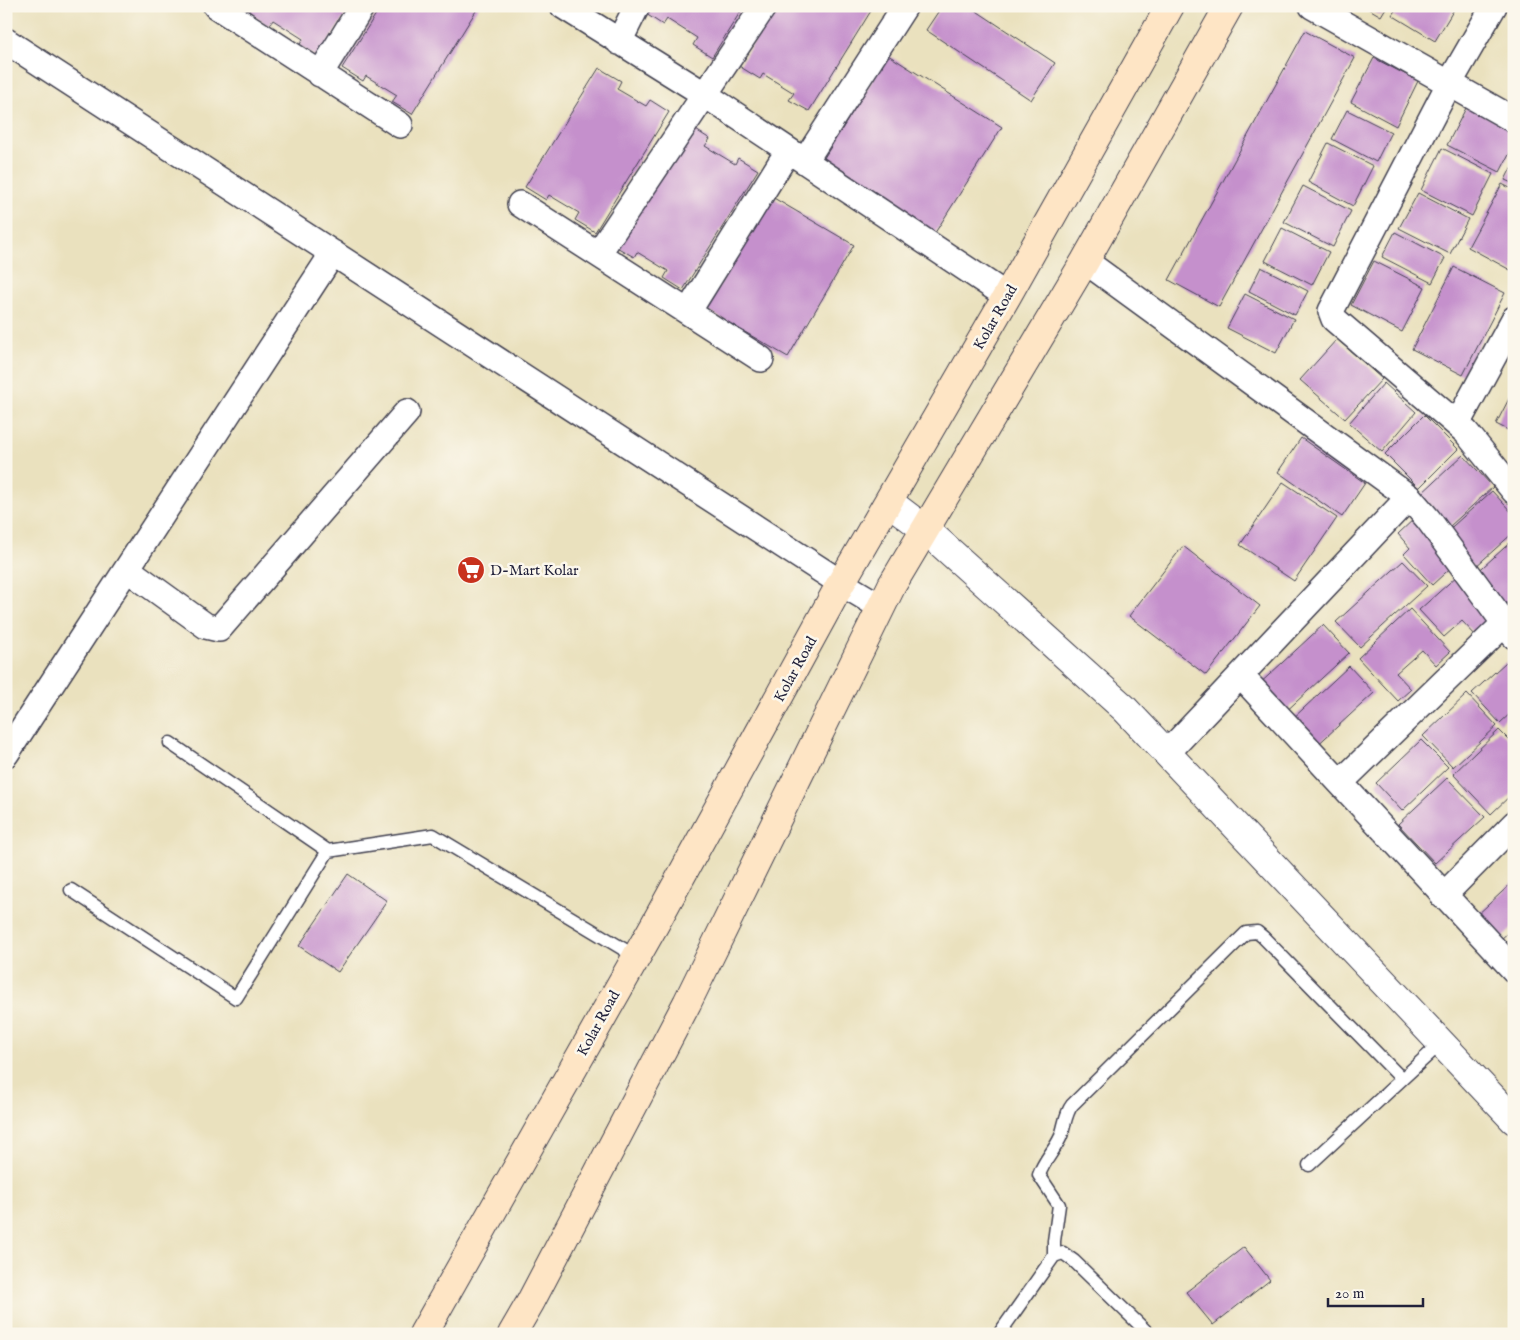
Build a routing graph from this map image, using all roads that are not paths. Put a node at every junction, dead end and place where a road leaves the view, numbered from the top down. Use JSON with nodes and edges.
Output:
{"nodes":[{"id":1,"x":362,"y":6,"type":"edge"},
{"id":2,"x":563,"y":6,"type":"edge"},
{"id":3,"x":637,"y":6,"type":"edge"},
{"id":4,"x":764,"y":6,"type":"edge"},
{"id":5,"x":905,"y":6,"type":"edge"},
{"id":6,"x":1170,"y":6,"type":"edge"},
{"id":7,"x":1229,"y":6,"type":"edge"},
{"id":8,"x":1312,"y":6,"type":"edge"},
{"id":9,"x":1494,"y":6,"type":"edge"},
{"id":10,"x":225,"y":9,"type":"edge"},
{"id":11,"x":6,"y":41,"type":"edge"},
{"id":12,"x":619,"y":42,"type":"junction"},
{"id":13,"x":320,"y":74,"type":"junction"},
{"id":14,"x":1449,"y":84,"type":"junction"},
{"id":15,"x":704,"y":94,"type":"junction"},
{"id":16,"x":1514,"y":120,"type":"edge"},
{"id":17,"x":400,"y":125,"type":"dead end"},
{"id":18,"x":797,"y":156,"type":"junction"},
{"id":19,"x":520,"y":204,"type":"dead end"},
{"id":20,"x":333,"y":253,"type":"junction"},
{"id":21,"x":598,"y":254,"type":"junction"},
{"id":22,"x":1085,"y":261,"type":"junction"},
{"id":23,"x":1007,"y":296,"type":"junction"},
{"id":24,"x":688,"y":312,"type":"junction"},
{"id":25,"x":1514,"y":319,"type":"edge"},
{"id":26,"x":762,"y":359,"type":"dead end"},
{"id":27,"x":407,"y":412,"type":"dead end"},
{"id":28,"x":1457,"y":424,"type":"junction"},
{"id":29,"x":1514,"y":491,"type":"edge"},
{"id":30,"x":1409,"y":497,"type":"junction"},
{"id":31,"x":889,"y":502,"type":"junction"},
{"id":32,"x":926,"y":530,"type":"junction"},
{"id":33,"x":127,"y":569,"type":"junction"},
{"id":34,"x":848,"y":573,"type":"junction"},
{"id":35,"x":887,"y":596,"type":"junction"},
{"id":36,"x":1509,"y":630,"type":"edge"},
{"id":37,"x":1241,"y":676,"type":"junction"},
{"id":38,"x":170,"y":743,"type":"dead end"},
{"id":39,"x":1167,"y":753,"type":"junction"},
{"id":40,"x":6,"y":754,"type":"edge"},
{"id":41,"x":1341,"y":782,"type":"junction"},
{"id":42,"x":1514,"y":824,"type":"edge"},
{"id":43,"x":328,"y":851,"type":"junction"},
{"id":44,"x":71,"y":890,"type":"dead end"},
{"id":45,"x":1443,"y":896,"type":"junction"},
{"id":46,"x":635,"y":956,"type":"junction"},
{"id":47,"x":1514,"y":970,"type":"edge"},
{"id":48,"x":1441,"y":1043,"type":"junction"},
{"id":49,"x":1402,"y":1079,"type":"junction"},
{"id":50,"x":1514,"y":1120,"type":"edge"},
{"id":51,"x":1309,"y":1165,"type":"dead end"},
{"id":52,"x":1054,"y":1256,"type":"junction"},
{"id":53,"x":423,"y":1334,"type":"edge"},
{"id":54,"x":512,"y":1334,"type":"edge"},
{"id":55,"x":999,"y":1334,"type":"edge"},
{"id":56,"x":1149,"y":1334,"type":"edge"}],
"edges":[{"from":1,"to":13,"type":"street"},
{"from":2,"to":12,"type":"street"},
{"from":3,"to":12,"type":"street"},
{"from":4,"to":15,"type":"street"},
{"from":5,"to":18,"type":"street"},
{"from":6,"to":23,"type":"main road","name":"Kolar Road"},
{"from":7,"to":22,"type":"main road"},
{"from":8,"to":14,"type":"street"},
{"from":9,"to":14,"type":"street"},
{"from":10,"to":13,"type":"street"},
{"from":11,"to":20,"type":"street"},
{"from":12,"to":15,"type":"street"},
{"from":13,"to":17,"type":"street"},
{"from":14,"to":16,"type":"street"},
{"from":14,"to":28,"type":"street"},
{"from":15,"to":18,"type":"street"},
{"from":15,"to":21,"type":"street"},
{"from":18,"to":23,"type":"street"},
{"from":18,"to":24,"type":"street"},
{"from":19,"to":21,"type":"street"},
{"from":20,"to":33,"type":"street"},
{"from":20,"to":34,"type":"street"},
{"from":21,"to":24,"type":"street"},
{"from":22,"to":30,"type":"street"},
{"from":22,"to":32,"type":"main road"},
{"from":23,"to":31,"type":"main road","name":"Kolar Road"},
{"from":24,"to":26,"type":"street"},
{"from":25,"to":28,"type":"street"},
{"from":27,"to":33,"type":"street"},
{"from":28,"to":29,"type":"street"},
{"from":30,"to":36,"type":"street"},
{"from":30,"to":37,"type":"street"},
{"from":31,"to":32,"type":"street"},
{"from":31,"to":34,"type":"main road","name":"Kolar Road"},
{"from":32,"to":35,"type":"main road"},
{"from":32,"to":39,"type":"street"},
{"from":33,"to":40,"type":"street"},
{"from":34,"to":35,"type":"street"},
{"from":34,"to":46,"type":"main road","name":"Kolar Road"},
{"from":35,"to":54,"type":"main road"},
{"from":36,"to":41,"type":"street"},
{"from":37,"to":39,"type":"street"},
{"from":37,"to":41,"type":"street"},
{"from":38,"to":43,"type":"lane"},
{"from":39,"to":48,"type":"street"},
{"from":41,"to":45,"type":"street"},
{"from":42,"to":45,"type":"street"},
{"from":43,"to":44,"type":"lane"},
{"from":43,"to":46,"type":"lane"},
{"from":45,"to":47,"type":"street"},
{"from":46,"to":53,"type":"main road","name":"Kolar Road"},
{"from":48,"to":49,"type":"lane"},
{"from":48,"to":50,"type":"street"},
{"from":49,"to":51,"type":"lane"},
{"from":49,"to":52,"type":"lane"},
{"from":52,"to":55,"type":"lane"},
{"from":52,"to":56,"type":"lane"}]}
